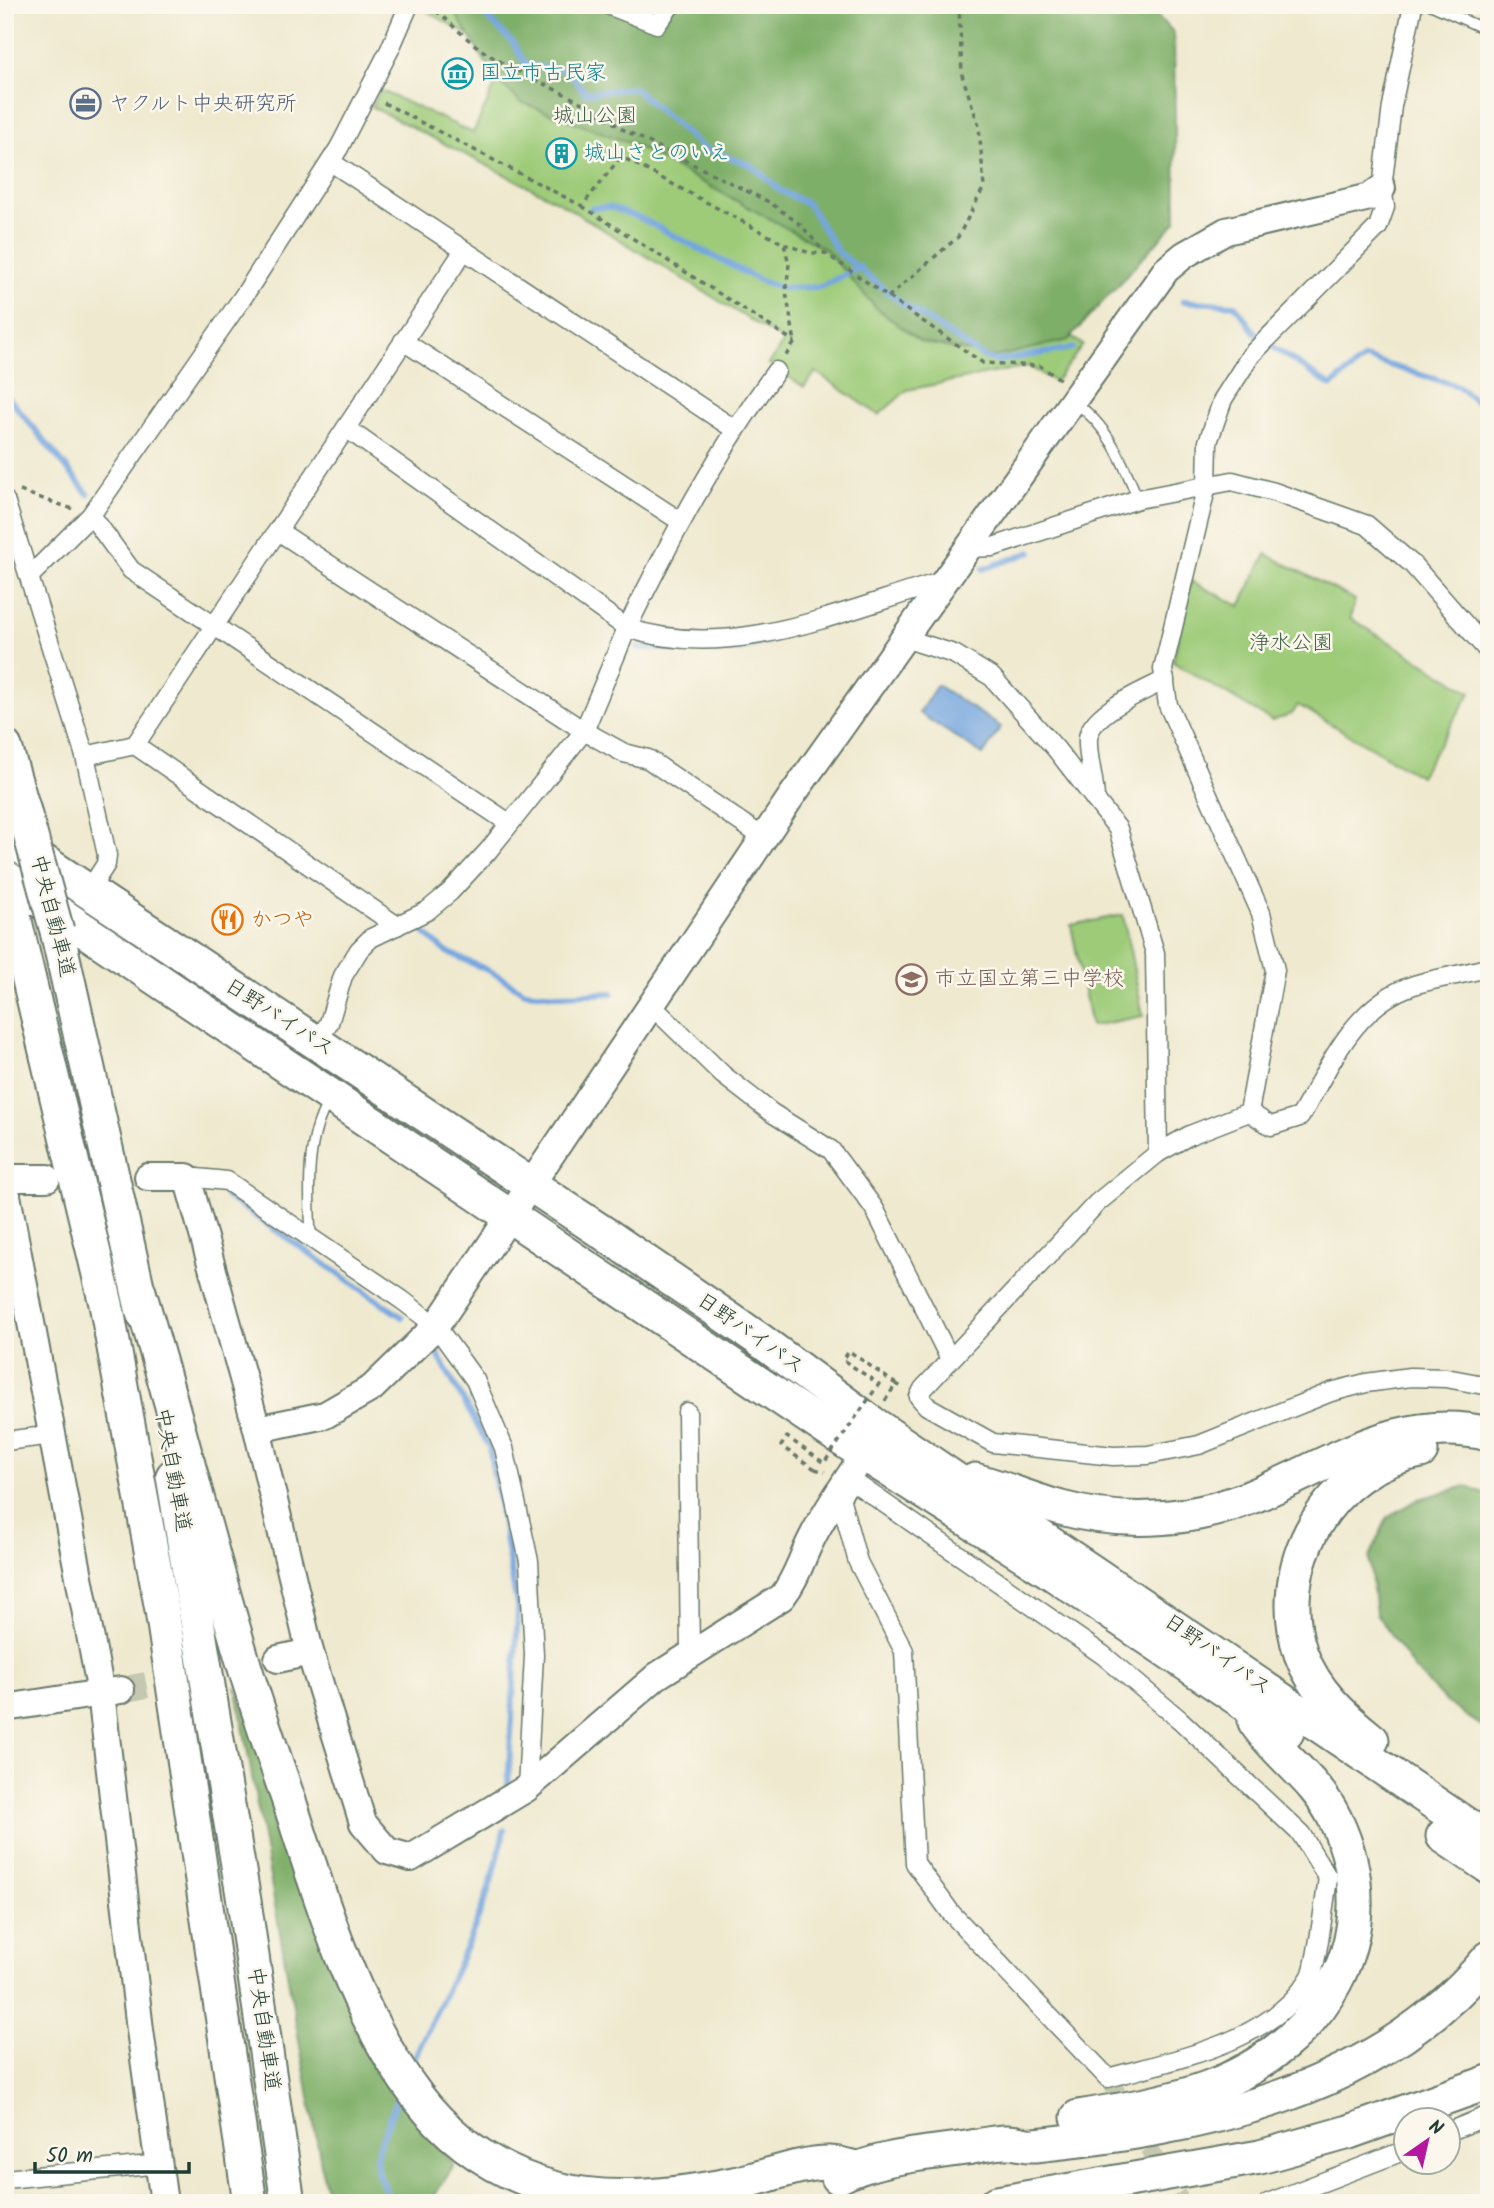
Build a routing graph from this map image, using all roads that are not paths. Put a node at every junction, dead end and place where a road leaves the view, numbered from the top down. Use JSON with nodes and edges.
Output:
{"nodes":[{"id":1,"x":409,"y":5,"type":"edge"},
{"id":2,"x":608,"y":5,"type":"edge"},
{"id":3,"x":671,"y":5,"type":"edge"},
{"id":4,"x":1413,"y":5,"type":"edge"},
{"id":5,"x":1431,"y":5,"type":"edge"},
{"id":6,"x":1489,"y":31,"type":"edge"},
{"id":7,"x":331,"y":162,"type":"junction"},
{"id":8,"x":1382,"y":188,"type":"junction"},
{"id":9,"x":463,"y":252,"type":"junction"},
{"id":10,"x":403,"y":341,"type":"junction"},
{"id":11,"x":776,"y":371,"type":"road end"},
{"id":12,"x":1076,"y":397,"type":"junction"},
{"id":13,"x":346,"y":428,"type":"junction"},
{"id":14,"x":734,"y":429,"type":"junction"},
{"id":15,"x":1207,"y":485,"type":"junction"},
{"id":16,"x":11,"y":495,"type":"edge"},
{"id":17,"x":1138,"y":499,"type":"junction"},
{"id":18,"x":91,"y":516,"type":"junction"},
{"id":19,"x":680,"y":521,"type":"junction"},
{"id":20,"x":278,"y":531,"type":"junction"},
{"id":21,"x":968,"y":548,"type":"junction"},
{"id":22,"x":30,"y":576,"type":"junction"},
{"id":23,"x":944,"y":581,"type":"junction"},
{"id":24,"x":213,"y":627,"type":"junction"},
{"id":25,"x":627,"y":628,"type":"junction"},
{"id":26,"x":904,"y":639,"type":"junction"},
{"id":27,"x":1489,"y":652,"type":"edge"},
{"id":28,"x":1165,"y":680,"type":"junction"},
{"id":29,"x":584,"y":731,"type":"junction"},
{"id":30,"x":135,"y":745,"type":"junction"},
{"id":31,"x":5,"y":747,"type":"edge"},
{"id":32,"x":85,"y":756,"type":"junction"},
{"id":33,"x":1095,"y":800,"type":"junction"},
{"id":34,"x":509,"y":823,"type":"junction"},
{"id":35,"x":5,"y":836,"type":"edge"},
{"id":36,"x":764,"y":838,"type":"junction"},
{"id":37,"x":8,"y":887,"type":"edge"},
{"id":38,"x":88,"y":892,"type":"junction"},
{"id":39,"x":397,"y":926,"type":"junction"},
{"id":40,"x":1489,"y":967,"type":"edge"},
{"id":41,"x":650,"y":1004,"type":"junction"},
{"id":42,"x":317,"y":1042,"type":"junction"},
{"id":43,"x":333,"y":1095,"type":"junction"},
{"id":44,"x":1249,"y":1112,"type":"junction"},
{"id":45,"x":1158,"y":1153,"type":"junction"},
{"id":46,"x":148,"y":1177,"type":"dead end"},
{"id":47,"x":187,"y":1177,"type":"junction"},
{"id":48,"x":5,"y":1178,"type":"edge"},
{"id":49,"x":47,"y":1178,"type":"dead end"},
{"id":50,"x":530,"y":1183,"type":"junction"},
{"id":51,"x":5,"y":1185,"type":"edge"},
{"id":52,"x":509,"y":1214,"type":"junction"},
{"id":53,"x":310,"y":1237,"type":"junction"},
{"id":54,"x":139,"y":1292,"type":"junction"},
{"id":55,"x":436,"y":1326,"type":"junction"},
{"id":56,"x":950,"y":1359,"type":"junction"},
{"id":57,"x":1489,"y":1386,"type":"edge"},
{"id":58,"x":687,"y":1412,"type":"dead end"},
{"id":59,"x":257,"y":1429,"type":"junction"},
{"id":60,"x":1489,"y":1434,"type":"edge"},
{"id":61,"x":53,"y":1435,"type":"junction"},
{"id":62,"x":5,"y":1441,"type":"edge"},
{"id":63,"x":1489,"y":1455,"type":"edge"},
{"id":64,"x":855,"y":1461,"type":"junction"},
{"id":65,"x":949,"y":1473,"type":"junction"},
{"id":66,"x":310,"y":1652,"type":"junction"},
{"id":67,"x":690,"y":1655,"type":"junction"},
{"id":68,"x":278,"y":1659,"type":"tunnel mouth"},
{"id":69,"x":111,"y":1692,"type":"junction"},
{"id":70,"x":1240,"y":1700,"type":"junction"},
{"id":71,"x":5,"y":1708,"type":"edge"},
{"id":72,"x":1404,"y":1783,"type":"junction"},
{"id":73,"x":527,"y":1788,"type":"junction"},
{"id":74,"x":1489,"y":1840,"type":"edge"},
{"id":75,"x":1489,"y":1867,"type":"edge"},
{"id":76,"x":1489,"y":1958,"type":"edge"},
{"id":77,"x":1489,"y":1990,"type":"edge"},
{"id":78,"x":1489,"y":2082,"type":"edge"},
{"id":79,"x":1485,"y":2117,"type":"edge"},
{"id":80,"x":1462,"y":2126,"type":"edge"},
{"id":81,"x":1008,"y":2142,"type":"junction"},
{"id":82,"x":1489,"y":2146,"type":"edge"},
{"id":83,"x":1392,"y":2155,"type":"edge"},
{"id":84,"x":161,"y":2164,"type":"junction"},
{"id":85,"x":856,"y":2168,"type":"junction"},
{"id":86,"x":5,"y":2179,"type":"edge"},
{"id":87,"x":1134,"y":2179,"type":"junction"},
{"id":88,"x":164,"y":2203,"type":"edge"},
{"id":89,"x":250,"y":2203,"type":"edge"},
{"id":90,"x":288,"y":2203,"type":"edge"},
{"id":91,"x":744,"y":2203,"type":"edge"},
{"id":92,"x":997,"y":2203,"type":"edge"},
{"id":93,"x":1268,"y":2203,"type":"edge"}],
"edges":[{"from":1,"to":7,"type":"street"},
{"from":2,"to":3,"type":"street"},
{"from":4,"to":8,"type":"street"},
{"from":5,"to":6,"type":"lane"},
{"from":7,"to":9,"type":"street"},
{"from":7,"to":18,"type":"street"},
{"from":8,"to":12,"type":"street"},
{"from":8,"to":15,"type":"street"},
{"from":9,"to":10,"type":"street"},
{"from":9,"to":14,"type":"street"},
{"from":10,"to":13,"type":"street"},
{"from":10,"to":19,"type":"street"},
{"from":11,"to":14,"type":"street"},
{"from":12,"to":17,"type":"lane"},
{"from":12,"to":21,"type":"street"},
{"from":13,"to":20,"type":"street"},
{"from":13,"to":25,"type":"street"},
{"from":14,"to":19,"type":"street"},
{"from":15,"to":17,"type":"street"},
{"from":15,"to":27,"type":"street"},
{"from":15,"to":28,"type":"street"},
{"from":16,"to":22,"type":"street"},
{"from":17,"to":21,"type":"street"},
{"from":18,"to":22,"type":"street"},
{"from":18,"to":24,"type":"street"},
{"from":19,"to":25,"type":"street"},
{"from":20,"to":24,"type":"street"},
{"from":20,"to":29,"type":"street"},
{"from":21,"to":23,"type":"street"},
{"from":22,"to":32,"type":"street"},
{"from":23,"to":25,"type":"street"},
{"from":23,"to":26,"type":"street"},
{"from":24,"to":30,"type":"street"},
{"from":24,"to":34,"type":"street"},
{"from":25,"to":29,"type":"street"},
{"from":26,"to":33,"type":"street"},
{"from":26,"to":36,"type":"street"},
{"from":28,"to":33,"type":"street"},
{"from":28,"to":44,"type":"street"},
{"from":29,"to":34,"type":"street"},
{"from":29,"to":36,"type":"street"},
{"from":30,"to":32,"type":"street"},
{"from":30,"to":39,"type":"street"},
{"from":31,"to":54,"type":"highway","name":"中央自動車道","bridge":true},
{"from":32,"to":38,"type":"street"},
{"from":33,"to":45,"type":"street"},
{"from":34,"to":39,"type":"street"},
{"from":35,"to":38,"type":"highway","name":"日野バイパス"},
{"from":36,"to":41,"type":"street"},
{"from":37,"to":43,"type":"highway","name":"日野バイパス"},
{"from":37,"to":89,"type":"highway","name":"中央自動車道"},
{"from":38,"to":42,"type":"highway","name":"日野バイパス"},
{"from":39,"to":42,"type":"street"},
{"from":40,"to":44,"type":"street"},
{"from":41,"to":50,"type":"street"},
{"from":41,"to":56,"type":"street"},
{"from":42,"to":50,"type":"highway","name":"日野バイパス"},
{"from":43,"to":52,"type":"highway","name":"日野バイパス"},
{"from":43,"to":53,"type":"lane"},
{"from":44,"to":45,"type":"street"},
{"from":45,"to":56,"type":"street"},
{"from":46,"to":47,"type":"street"},
{"from":47,"to":53,"type":"street"},
{"from":47,"to":59,"type":"street"},
{"from":48,"to":49,"type":"street"},
{"from":50,"to":52,"type":"street"},
{"from":50,"to":64,"type":"highway","name":"日野バイパス"},
{"from":51,"to":61,"type":"street"},
{"from":52,"to":55,"type":"street"},
{"from":52,"to":64,"type":"highway","name":"日野バイパス"},
{"from":53,"to":55,"type":"street"},
{"from":54,"to":85,"type":"highway"},
{"from":54,"to":90,"type":"highway","name":"中央自動車道"},
{"from":55,"to":59,"type":"street"},
{"from":55,"to":73,"type":"street"},
{"from":56,"to":57,"type":"street"},
{"from":58,"to":67,"type":"street"},
{"from":59,"to":66,"type":"street"},
{"from":60,"to":65,"type":"highway"},
{"from":61,"to":62,"type":"street"},
{"from":61,"to":69,"type":"street"},
{"from":63,"to":72,"type":"highway"},
{"from":64,"to":64,"type":"street"},
{"from":64,"to":65,"type":"highway","name":"日野バイパス"},
{"from":64,"to":67,"type":"street"},
{"from":64,"to":70,"type":"highway","name":"日野バイパス"},
{"from":65,"to":72,"type":"highway","name":"日野バイパス"},
{"from":66,"to":68,"type":"street"},
{"from":66,"to":73,"type":"street"},
{"from":67,"to":73,"type":"street"},
{"from":69,"to":71,"type":"street"},
{"from":69,"to":84,"type":"street"},
{"from":70,"to":75,"type":"highway","name":"日野バイパス"},
{"from":70,"to":81,"type":"highway"},
{"from":72,"to":74,"type":"highway","name":"日野バイパス"},
{"from":76,"to":81,"type":"highway"},
{"from":77,"to":87,"type":"highway"},
{"from":78,"to":87,"type":"highway"},
{"from":79,"to":80,"type":"street"},
{"from":79,"to":82,"type":"lane"},
{"from":81,"to":85,"type":"highway"},
{"from":83,"to":93,"type":"street"},
{"from":84,"to":86,"type":"street"},
{"from":84,"to":88,"type":"street"},
{"from":85,"to":91,"type":"highway"},
{"from":87,"to":92,"type":"highway"}]}
